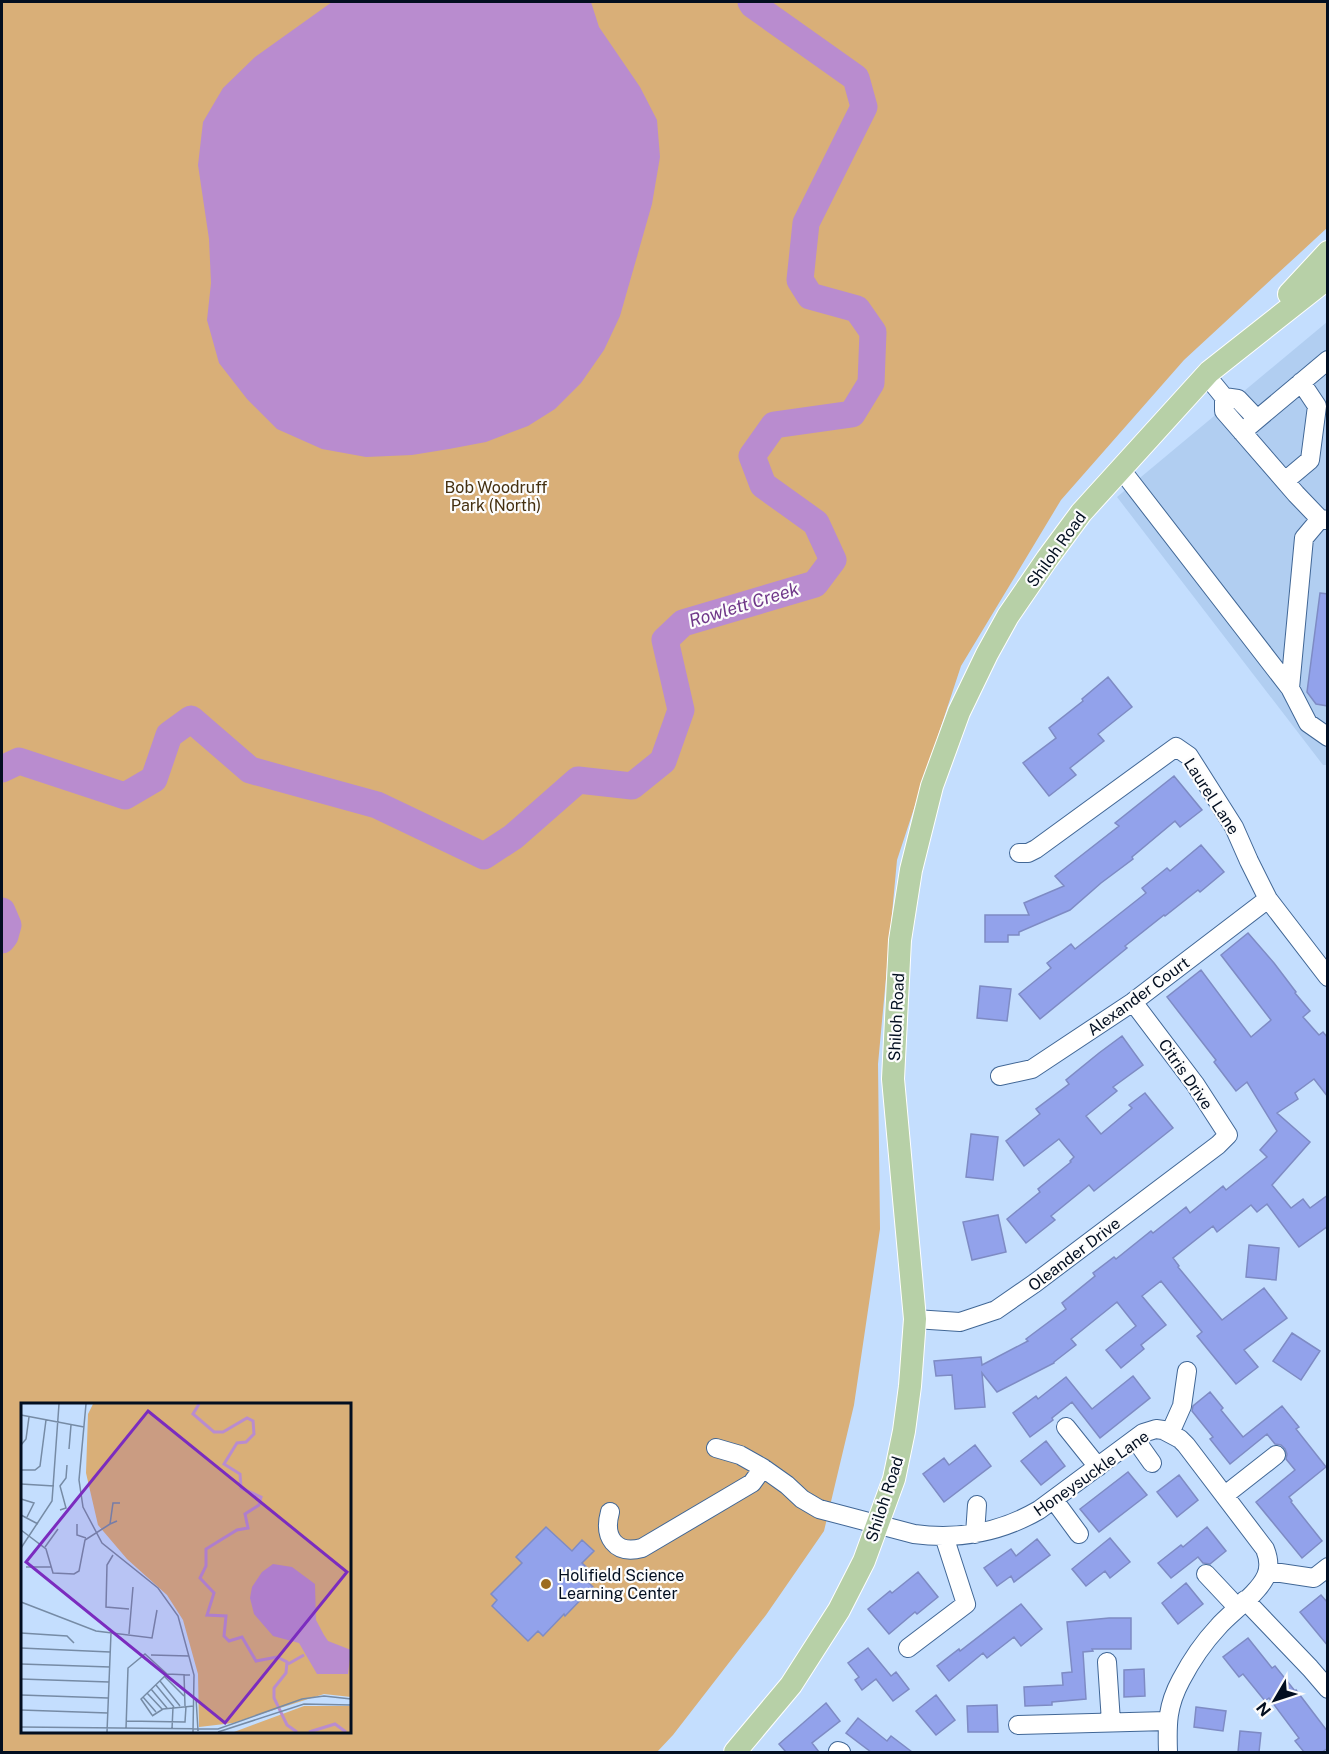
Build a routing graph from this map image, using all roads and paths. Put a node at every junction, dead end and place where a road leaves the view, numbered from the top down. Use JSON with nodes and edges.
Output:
{"nodes":[{"id":1,"x":1328,"y":252,"type":"edge"},
{"id":2,"x":1328,"y":278,"type":"edge"},
{"id":3,"x":1244,"y":344,"type":"junction"},
{"id":4,"x":1328,"y":360,"type":"edge"},
{"id":5,"x":1206,"y":375,"type":"junction"},
{"id":6,"x":1301,"y":382,"type":"junction"},
{"id":7,"x":1224,"y":397,"type":"junction"},
{"id":8,"x":1257,"y":419,"type":"junction"},
{"id":9,"x":1242,"y":432,"type":"junction"},
{"id":10,"x":1120,"y":468,"type":"junction"},
{"id":11,"x":1285,"y":481,"type":"junction"},
{"id":12,"x":1324,"y":519,"type":"edge"},
{"id":13,"x":1290,"y":688,"type":"junction"},
{"id":14,"x":1328,"y":737,"type":"edge"},
{"id":15,"x":1019,"y":853,"type":"dead end"},
{"id":16,"x":1268,"y":899,"type":"junction"},
{"id":17,"x":1328,"y":977,"type":"edge"},
{"id":18,"x":1133,"y":1002,"type":"junction"},
{"id":19,"x":1000,"y":1076,"type":"dead end"},
{"id":20,"x":1218,"y":1144,"type":"joint"},
{"id":21,"x":915,"y":1319,"type":"junction"},
{"id":22,"x":1187,"y":1371,"type":"dead end"},
{"id":23,"x":1066,"y":1427,"type":"dead end"},
{"id":24,"x":1170,"y":1434,"type":"junction"},
{"id":25,"x":1135,"y":1439,"type":"junction"},
{"id":26,"x":716,"y":1448,"type":"dead end"},
{"id":27,"x":1276,"y":1455,"type":"dead end"},
{"id":28,"x":1152,"y":1463,"type":"dead end"},
{"id":29,"x":1098,"y":1467,"type":"junction"},
{"id":30,"x":763,"y":1468,"type":"junction"},
{"id":31,"x":1225,"y":1495,"type":"junction"},
{"id":32,"x":1054,"y":1500,"type":"junction"},
{"id":33,"x":977,"y":1505,"type":"dead end"},
{"id":34,"x":610,"y":1512,"type":"dead end"},
{"id":35,"x":878,"y":1524,"type":"junction"},
{"id":36,"x":975,"y":1534,"type":"junction"},
{"id":37,"x":1079,"y":1534,"type":"dead end"},
{"id":38,"x":944,"y":1536,"type":"junction"},
{"id":39,"x":1328,"y":1567,"type":"edge"},
{"id":40,"x":1268,"y":1571,"type":"junction"},
{"id":41,"x":1206,"y":1574,"type":"dead end"},
{"id":42,"x":1241,"y":1604,"type":"junction"},
{"id":43,"x":908,"y":1648,"type":"dead end"},
{"id":44,"x":1107,"y":1662,"type":"dead end"},
{"id":45,"x":1328,"y":1689,"type":"edge"},
{"id":46,"x":1167,"y":1721,"type":"junction"},
{"id":47,"x":1111,"y":1722,"type":"junction"},
{"id":48,"x":1018,"y":1725,"type":"dead end"},
{"id":49,"x":735,"y":1752,"type":"edge"},
{"id":50,"x":1168,"y":1752,"type":"edge"}],
"edges":[{"from":1,"to":3,"type":"main road","name":"Shiloh Road"},
{"from":2,"to":3,"type":"main road","name":"Shiloh Road"},
{"from":3,"to":5,"type":"main road","name":"Shiloh Road"},
{"from":4,"to":6,"type":"street"},
{"from":5,"to":7,"type":"street"},
{"from":5,"to":10,"type":"main road","name":"Shiloh Road"},
{"from":6,"to":8,"type":"street"},
{"from":6,"to":11,"type":"street"},
{"from":7,"to":8,"type":"street"},
{"from":7,"to":9,"type":"street"},
{"from":8,"to":9,"type":"street"},
{"from":9,"to":11,"type":"street"},
{"from":10,"to":13,"type":"street"},
{"from":10,"to":21,"type":"main road","name":"Shiloh Road"},
{"from":11,"to":12,"type":"street"},
{"from":12,"to":13,"type":"street"},
{"from":13,"to":14,"type":"street"},
{"from":15,"to":16,"type":"street","name":"Laurel Lane"},
{"from":16,"to":17,"type":"street","name":"Laurel Lane"},
{"from":16,"to":18,"type":"street","name":"Alexander Court"},
{"from":18,"to":19,"type":"street","name":"Alexander Court"},
{"from":18,"to":20,"type":"street","name":"Citris Drive"},
{"from":20,"to":21,"type":"street","name":"Oleander Drive"},
{"from":21,"to":35,"type":"main road","name":"Shiloh Road"},
{"from":22,"to":24,"type":"street"},
{"from":23,"to":29,"type":"street"},
{"from":24,"to":25,"type":"street","name":"Honeysuckle Lane"},
{"from":24,"to":31,"type":"street","name":"Honeysuckle Lane"},
{"from":25,"to":28,"type":"street"},
{"from":25,"to":29,"type":"street","name":"Honeysuckle Lane"},
{"from":26,"to":30,"type":"street","name":"Honeysuckle Lane"},
{"from":27,"to":31,"type":"street"},
{"from":29,"to":32,"type":"street","name":"Honeysuckle Lane"},
{"from":30,"to":34,"type":"street"},
{"from":30,"to":35,"type":"street","name":"Honeysuckle Lane"},
{"from":31,"to":40,"type":"street","name":"Honeysuckle Lane"},
{"from":32,"to":36,"type":"street","name":"Honeysuckle Lane"},
{"from":32,"to":37,"type":"street"},
{"from":33,"to":36,"type":"street"},
{"from":35,"to":38,"type":"street","name":"Honeysuckle Lane"},
{"from":35,"to":49,"type":"main road","name":"Shiloh Road"},
{"from":36,"to":38,"type":"street","name":"Honeysuckle Lane"},
{"from":38,"to":43,"type":"street"},
{"from":39,"to":40,"type":"street"},
{"from":40,"to":42,"type":"street"},
{"from":41,"to":42,"type":"street"},
{"from":42,"to":45,"type":"street"},
{"from":42,"to":46,"type":"street"},
{"from":44,"to":47,"type":"street"},
{"from":46,"to":47,"type":"street"},
{"from":46,"to":50,"type":"street"},
{"from":47,"to":48,"type":"street"}]}
